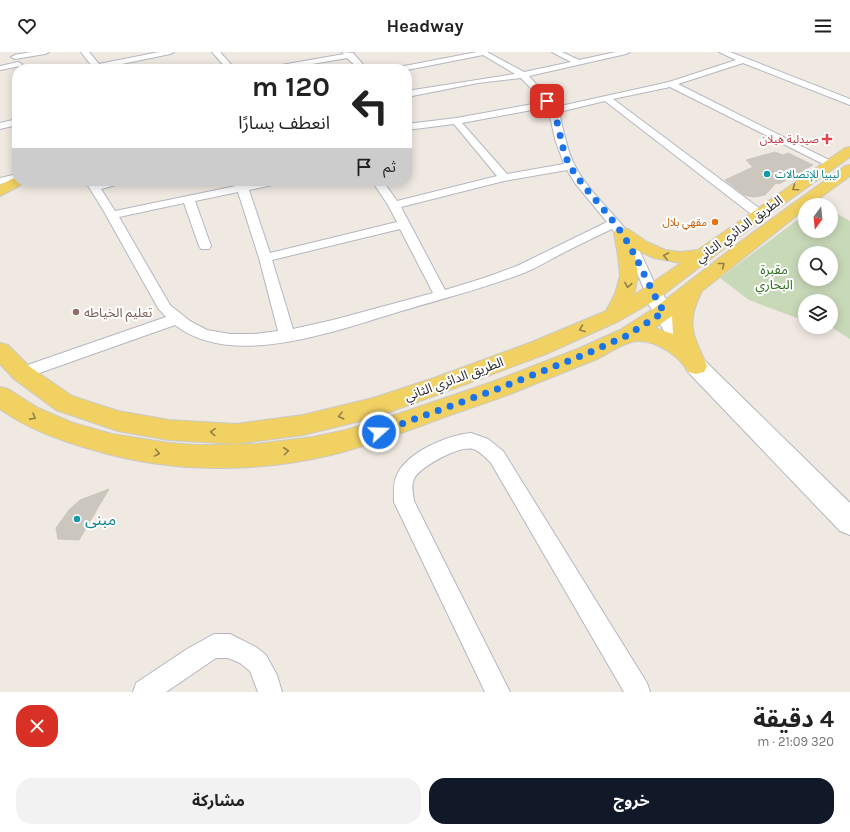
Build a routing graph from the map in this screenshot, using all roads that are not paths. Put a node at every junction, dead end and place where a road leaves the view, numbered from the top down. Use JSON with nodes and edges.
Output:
{"nodes":[{"id":1,"x":45,"y":52,"type":"edge"},
{"id":2,"x":85,"y":52,"type":"edge"},
{"id":3,"x":170,"y":52,"type":"edge"},
{"id":4,"x":216,"y":52,"type":"edge"},
{"id":5,"x":556,"y":52,"type":"edge"},
{"id":6,"x":622,"y":52,"type":"edge"},
{"id":7,"x":723,"y":52,"type":"edge"},
{"id":8,"x":483,"y":53,"type":"edge"},
{"id":9,"x":348,"y":54,"type":"edge"},
{"id":10,"x":743,"y":60,"type":"junction"},
{"id":11,"x":17,"y":61,"type":"edge"},
{"id":12,"x":579,"y":63,"type":"junction"},
{"id":13,"x":95,"y":64,"type":"edge"},
{"id":14,"x":112,"y":64,"type":"edge"},
{"id":15,"x":225,"y":64,"type":"edge"},
{"id":16,"x":296,"y":64,"type":"edge"},
{"id":17,"x":358,"y":64,"type":"edge"},
{"id":18,"x":412,"y":67,"type":"edge"},
{"id":19,"x":0,"y":68,"type":"edge"},
{"id":20,"x":523,"y":75,"type":"junction"},
{"id":21,"x":671,"y":84,"type":"junction"},
{"id":22,"x":412,"y":93,"type":"edge"},
{"id":23,"x":607,"y":99,"type":"junction"},
{"id":24,"x":850,"y":102,"type":"edge"},
{"id":25,"x":552,"y":107,"type":"junction"},
{"id":26,"x":456,"y":121,"type":"junction"},
{"id":27,"x":12,"y":123,"type":"edge"},
{"id":28,"x":0,"y":126,"type":"edge"},
{"id":29,"x":412,"y":126,"type":"edge"},
{"id":30,"x":850,"y":151,"type":"edge"},
{"id":31,"x":829,"y":164,"type":"junction"},
{"id":32,"x":570,"y":166,"type":"junction"},
{"id":33,"x":850,"y":169,"type":"edge"},
{"id":34,"x":504,"y":178,"type":"junction"},
{"id":35,"x":9,"y":181,"type":"edge"},
{"id":36,"x":93,"y":186,"type":"edge"},
{"id":37,"x":238,"y":186,"type":"edge"},
{"id":38,"x":241,"y":186,"type":"edge"},
{"id":39,"x":381,"y":186,"type":"edge"},
{"id":40,"x":0,"y":191,"type":"edge"},
{"id":41,"x":189,"y":200,"type":"junction"},
{"id":42,"x":394,"y":205,"type":"junction"},
{"id":43,"x":759,"y":214,"type":"junction"},
{"id":44,"x":111,"y":215,"type":"junction"},
{"id":45,"x":404,"y":224,"type":"junction"},
{"id":46,"x":619,"y":228,"type":"junction"},
{"id":47,"x":205,"y":246,"type":"dead end"},
{"id":48,"x":704,"y":255,"type":"junction"},
{"id":49,"x":265,"y":258,"type":"junction"},
{"id":50,"x":696,"y":285,"type":"junction"},
{"id":51,"x":652,"y":293,"type":"junction"},
{"id":52,"x":441,"y":295,"type":"junction"},
{"id":53,"x":664,"y":312,"type":"junction"},
{"id":54,"x":612,"y":316,"type":"junction"},
{"id":55,"x":176,"y":319,"type":"junction"},
{"id":56,"x":287,"y":335,"type":"junction"},
{"id":57,"x":626,"y":336,"type":"junction"},
{"id":58,"x":0,"y":351,"type":"edge"},
{"id":59,"x":696,"y":366,"type":"junction"},
{"id":60,"x":22,"y":373,"type":"junction"},
{"id":61,"x":0,"y":396,"type":"edge"},
{"id":62,"x":850,"y":522,"type":"edge"},
{"id":63,"x":145,"y":692,"type":"edge"},
{"id":64,"x":270,"y":692,"type":"edge"},
{"id":65,"x":498,"y":692,"type":"edge"},
{"id":66,"x":638,"y":692,"type":"edge"}],
"edges":[{"from":1,"to":11,"type":"street"},
{"from":2,"to":13,"type":"street"},
{"from":3,"to":14,"type":"street"},
{"from":4,"to":15,"type":"street"},
{"from":5,"to":12,"type":"street"},
{"from":6,"to":12,"type":"street"},
{"from":7,"to":10,"type":"street"},
{"from":8,"to":18,"type":"street"},
{"from":8,"to":20,"type":"street"},
{"from":9,"to":16,"type":"street"},
{"from":9,"to":17,"type":"street"},
{"from":10,"to":21,"type":"street"},
{"from":10,"to":24,"type":"street"},
{"from":11,"to":19,"type":"street"},
{"from":12,"to":20,"type":"street"},
{"from":20,"to":22,"type":"street"},
{"from":20,"to":25,"type":"street"},
{"from":21,"to":23,"type":"street"},
{"from":21,"to":31,"type":"street"},
{"from":23,"to":25,"type":"street"},
{"from":23,"to":43,"type":"street"},
{"from":25,"to":26,"type":"street"},
{"from":25,"to":32,"type":"street"},
{"from":26,"to":29,"type":"street"},
{"from":26,"to":34,"type":"street"},
{"from":27,"to":28,"type":"street"},
{"from":30,"to":31,"type":"main road","name":"الطريق الدائري الثاني"},
{"from":31,"to":43,"type":"main road","name":"الطريق الدائري الثاني","one_way":true},
{"from":32,"to":34,"type":"street"},
{"from":32,"to":46,"type":"street"},
{"from":50,"to":33,"type":"main road","name":"الطريق الدائري الثاني","one_way":true},
{"from":34,"to":42,"type":"street"},
{"from":35,"to":40,"type":"main road"},
{"from":36,"to":44,"type":"street"},
{"from":37,"to":41,"type":"street"},
{"from":38,"to":49,"type":"street"},
{"from":39,"to":42,"type":"street"},
{"from":41,"to":44,"type":"street"},
{"from":41,"to":47,"type":"street"},
{"from":42,"to":45,"type":"street"},
{"from":43,"to":48,"type":"main road","name":"الطريق الدائري الثاني"},
{"from":44,"to":55,"type":"street"},
{"from":45,"to":49,"type":"street"},
{"from":45,"to":52,"type":"street"},
{"from":48,"to":46,"type":"main road","one_way":true},
{"from":46,"to":51,"type":"street"},
{"from":46,"to":52,"type":"street"},
{"from":46,"to":54,"type":"main road","one_way":true},
{"from":48,"to":51,"type":"main road","name":"الطريق الدائري الثاني"},
{"from":49,"to":56,"type":"street"},
{"from":50,"to":53,"type":"main road","name":"الطريق الدائري الثاني"},
{"from":50,"to":59,"type":"main road"},
{"from":51,"to":53,"type":"street"},
{"from":51,"to":54,"type":"main road","name":"الطريق الدائري الثاني"},
{"from":52,"to":56,"type":"street"},
{"from":53,"to":57,"type":"main road","name":"الطريق الدائري الثاني"},
{"from":53,"to":59,"type":"street"},
{"from":54,"to":60,"type":"main road","name":"الطريق الدائري الثاني","one_way":true},
{"from":55,"to":56,"type":"street"},
{"from":55,"to":60,"type":"street"},
{"from":57,"to":59,"type":"main road"},
{"from":61,"to":57,"type":"main road","name":"الطريق الدائري الثاني","one_way":true},
{"from":58,"to":60,"type":"main road","name":"الطريق الدائري الثاني"},
{"from":59,"to":62,"type":"street"},
{"from":63,"to":64,"type":"street"},
{"from":65,"to":66,"type":"street"}]}
